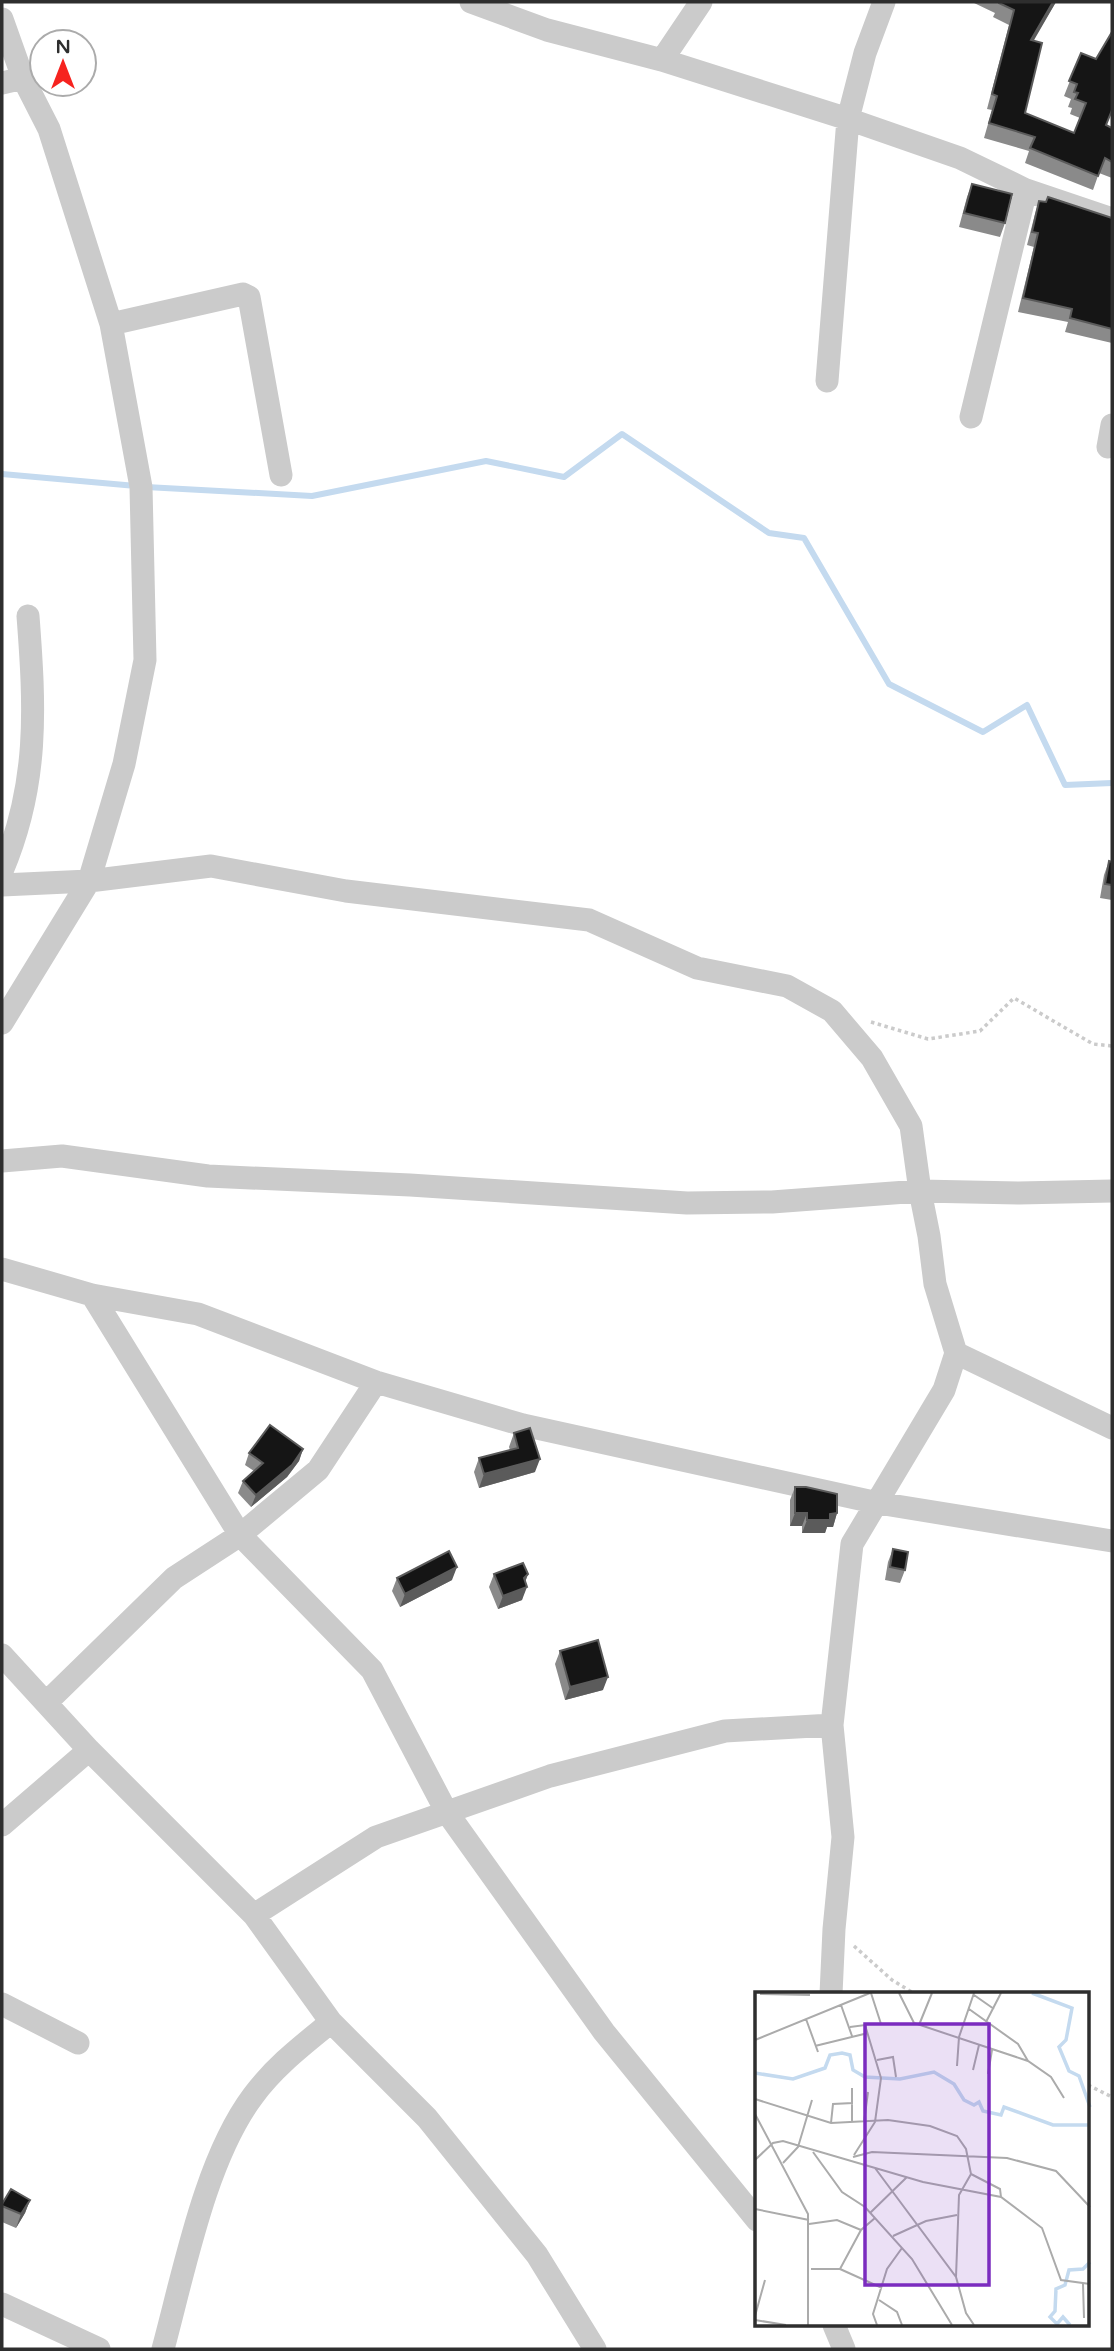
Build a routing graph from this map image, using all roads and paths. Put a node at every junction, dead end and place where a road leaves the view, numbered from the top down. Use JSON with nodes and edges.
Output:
{"nodes":[{"id":1,"x":701,"y":2,"type":"edge"},
{"id":2,"x":884,"y":2,"type":"edge"},
{"id":3,"x":480,"y":4,"type":"edge"},
{"id":4,"x":2,"y":19,"type":"edge"},
{"id":5,"x":662,"y":60,"type":"junction"},
{"id":6,"x":13,"y":80,"type":"edge"},
{"id":7,"x":848,"y":119,"type":"junction"},
{"id":8,"x":1026,"y":190,"type":"junction"},
{"id":9,"x":1112,"y":219,"type":"edge"},
{"id":10,"x":111,"y":324,"type":"junction"},
{"id":11,"x":827,"y":381,"type":"dead end"},
{"id":12,"x":971,"y":417,"type":"dead end"},
{"id":13,"x":281,"y":475,"type":"dead end"},
{"id":14,"x":28,"y":616,"type":"dead end"},
{"id":15,"x":2,"y":871,"type":"edge"},
{"id":16,"x":89,"y":881,"type":"junction"},
{"id":17,"x":2,"y":885,"type":"edge"},
{"id":18,"x":868,"y":1021,"type":"dead end"},
{"id":19,"x":2,"y":1023,"type":"edge"},
{"id":20,"x":1112,"y":1046,"type":"edge"},
{"id":21,"x":2,"y":1160,"type":"edge"},
{"id":22,"x":920,"y":1191,"type":"junction"},
{"id":23,"x":1112,"y":1191,"type":"edge"},
{"id":24,"x":2,"y":1269,"type":"edge"},
{"id":25,"x":92,"y":1295,"type":"junction"},
{"id":26,"x":956,"y":1353,"type":"junction"},
{"id":27,"x":376,"y":1382,"type":"junction"},
{"id":28,"x":1112,"y":1428,"type":"edge"},
{"id":29,"x":878,"y":1503,"type":"junction"},
{"id":30,"x":240,"y":1535,"type":"junction"},
{"id":31,"x":1112,"y":1541,"type":"edge"},
{"id":32,"x":2,"y":1654,"type":"edge"},
{"id":33,"x":47,"y":1702,"type":"junction"},
{"id":34,"x":832,"y":1725,"type":"junction"},
{"id":35,"x":89,"y":1750,"type":"junction"},
{"id":36,"x":446,"y":1811,"type":"junction"},
{"id":37,"x":2,"y":1825,"type":"edge"},
{"id":38,"x":254,"y":1915,"type":"junction"},
{"id":39,"x":834,"y":1929,"type":"junction"},
{"id":40,"x":831,"y":1992,"type":"edge"},
{"id":41,"x":912,"y":1992,"type":"edge"},
{"id":42,"x":2,"y":2004,"type":"edge"},
{"id":43,"x":331,"y":2022,"type":"junction"},
{"id":44,"x":78,"y":2043,"type":"dead end"},
{"id":45,"x":1090,"y":2086,"type":"edge"},
{"id":46,"x":1112,"y":2097,"type":"edge"},
{"id":47,"x":755,"y":2218,"type":"edge"},
{"id":48,"x":2,"y":2304,"type":"edge"},
{"id":49,"x":834,"y":2326,"type":"edge"},
{"id":50,"x":99,"y":2349,"type":"edge"},
{"id":51,"x":163,"y":2349,"type":"edge"},
{"id":52,"x":595,"y":2349,"type":"edge"},
{"id":53,"x":844,"y":2349,"type":"edge"}],
"edges":[{"from":1,"to":5,"type":"street"},
{"from":2,"to":7,"type":"street"},
{"from":3,"to":5,"type":"street"},
{"from":4,"to":6,"type":"street"},
{"from":5,"to":7,"type":"street"},
{"from":6,"to":10,"type":"street"},
{"from":7,"to":8,"type":"street"},
{"from":7,"to":11,"type":"street"},
{"from":8,"to":9,"type":"street"},
{"from":8,"to":12,"type":"street"},
{"from":10,"to":13,"type":"street"},
{"from":10,"to":16,"type":"street"},
{"from":14,"to":15,"type":"street"},
{"from":16,"to":17,"type":"street"},
{"from":16,"to":19,"type":"street"},
{"from":16,"to":22,"type":"street"},
{"from":18,"to":20,"type":"path"},
{"from":21,"to":22,"type":"street"},
{"from":22,"to":23,"type":"street"},
{"from":22,"to":26,"type":"street"},
{"from":24,"to":25,"type":"street"},
{"from":25,"to":27,"type":"street"},
{"from":25,"to":30,"type":"street"},
{"from":26,"to":28,"type":"street"},
{"from":26,"to":29,"type":"street"},
{"from":27,"to":29,"type":"street"},
{"from":27,"to":30,"type":"street"},
{"from":29,"to":31,"type":"street"},
{"from":29,"to":34,"type":"street"},
{"from":30,"to":33,"type":"street"},
{"from":30,"to":36,"type":"street"},
{"from":32,"to":33,"type":"street"},
{"from":33,"to":35,"type":"street"},
{"from":34,"to":36,"type":"street"},
{"from":34,"to":39,"type":"street"},
{"from":35,"to":37,"type":"street"},
{"from":35,"to":38,"type":"street"},
{"from":36,"to":38,"type":"street"},
{"from":36,"to":47,"type":"street"},
{"from":38,"to":43,"type":"street"},
{"from":39,"to":40,"type":"street"},
{"from":39,"to":41,"type":"path"},
{"from":42,"to":44,"type":"street"},
{"from":43,"to":51,"type":"street"},
{"from":43,"to":52,"type":"street"},
{"from":45,"to":46,"type":"path"},
{"from":48,"to":50,"type":"street"},
{"from":49,"to":53,"type":"street"}]}
